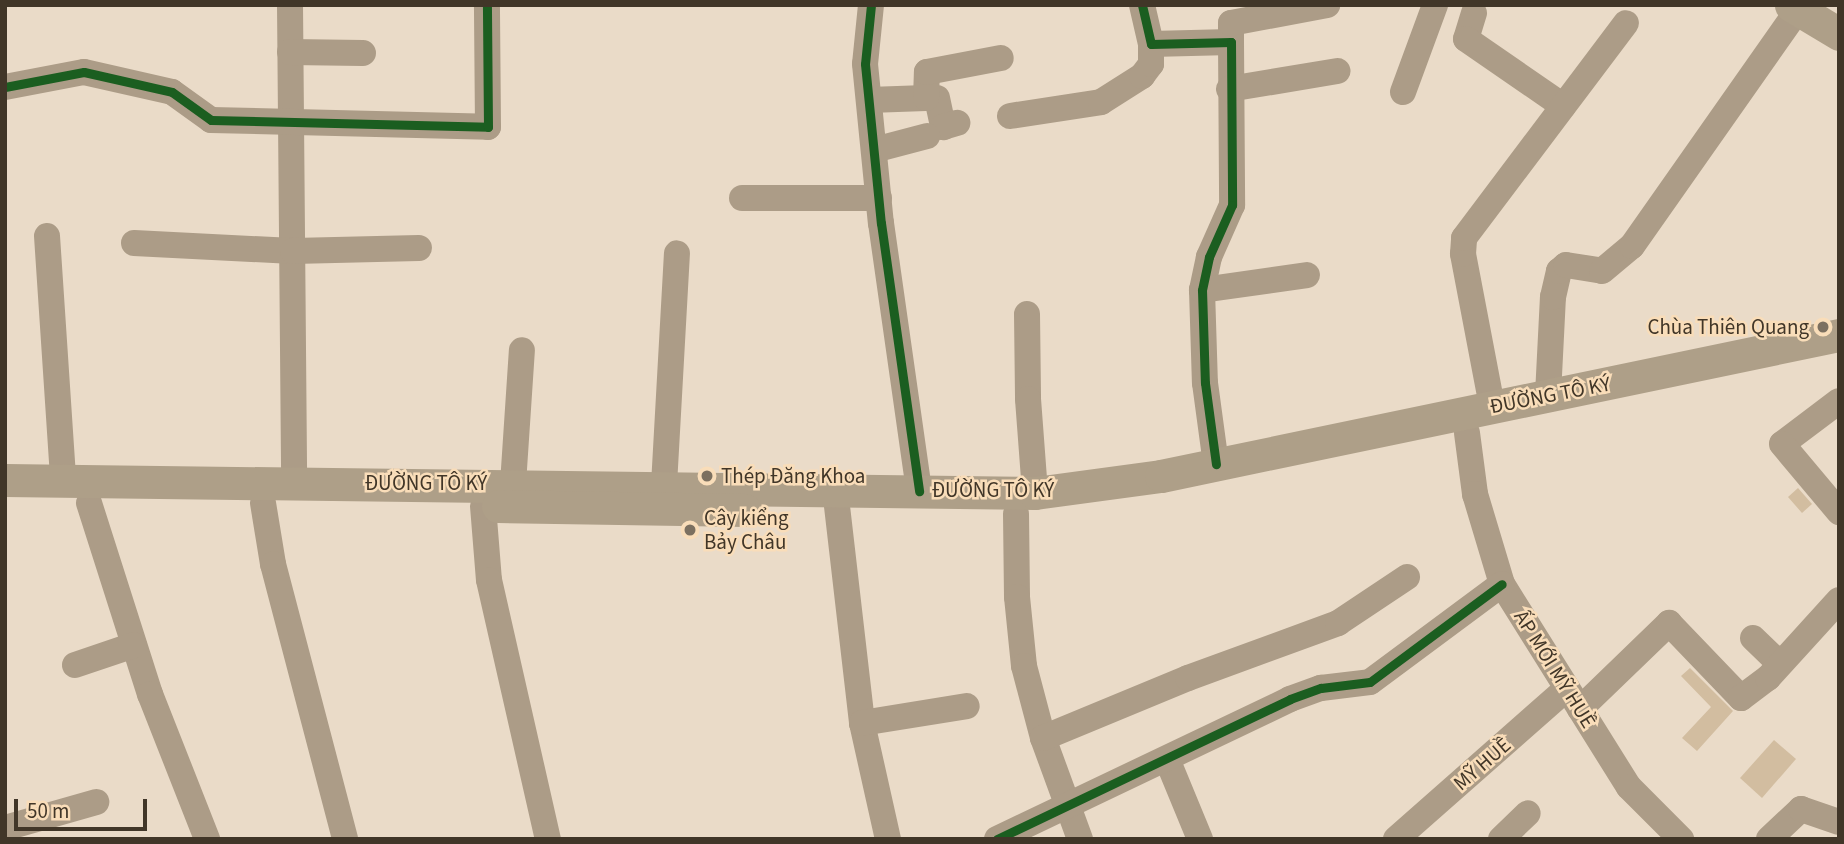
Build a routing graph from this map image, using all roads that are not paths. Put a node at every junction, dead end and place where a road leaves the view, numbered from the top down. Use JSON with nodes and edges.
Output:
{"nodes":[{"id":1,"x":290,"y":5,"type":"edge"},
{"id":2,"x":487,"y":5,"type":"edge"},
{"id":3,"x":871,"y":5,"type":"edge"},
{"id":4,"x":1142,"y":5,"type":"edge"},
{"id":5,"x":1327,"y":5,"type":"edge"},
{"id":6,"x":1435,"y":5,"type":"edge"},
{"id":7,"x":1794,"y":8,"type":"edge"},
{"id":8,"x":1474,"y":13,"type":"dead end"},
{"id":9,"x":1626,"y":23,"type":"dead end"},
{"id":10,"x":1231,"y":33,"type":"junction"},
{"id":11,"x":1839,"y":34,"type":"edge"},
{"id":12,"x":1150,"y":44,"type":"junction"},
{"id":13,"x":290,"y":52,"type":"junction"},
{"id":14,"x":363,"y":53,"type":"dead end"},
{"id":15,"x":1001,"y":58,"type":"dead end"},
{"id":16,"x":1338,"y":71,"type":"dead end"},
{"id":17,"x":5,"y":87,"type":"edge"},
{"id":18,"x":1230,"y":89,"type":"junction"},
{"id":19,"x":1404,"y":92,"type":"dead end"},
{"id":20,"x":938,"y":97,"type":"junction"},
{"id":21,"x":869,"y":100,"type":"junction"},
{"id":22,"x":1563,"y":106,"type":"junction"},
{"id":23,"x":1010,"y":116,"type":"dead end"},
{"id":24,"x":957,"y":123,"type":"dead end"},
{"id":25,"x":292,"y":125,"type":"junction"},
{"id":26,"x":927,"y":136,"type":"dead end"},
{"id":27,"x":874,"y":150,"type":"junction"},
{"id":28,"x":741,"y":198,"type":"dead end"},
{"id":29,"x":879,"y":198,"type":"junction"},
{"id":30,"x":47,"y":236,"type":"dead end"},
{"id":31,"x":134,"y":243,"type":"dead end"},
{"id":32,"x":418,"y":248,"type":"dead end"},
{"id":33,"x":293,"y":251,"type":"junction"},
{"id":34,"x":677,"y":253,"type":"dead end"},
{"id":35,"x":1307,"y":275,"type":"dead end"},
{"id":36,"x":1202,"y":290,"type":"junction"},
{"id":37,"x":1027,"y":314,"type":"dead end"},
{"id":38,"x":1839,"y":335,"type":"edge"},
{"id":39,"x":522,"y":350,"type":"dead end"},
{"id":40,"x":1839,"y":357,"type":"edge"},
{"id":41,"x":1548,"y":395,"type":"junction"},
{"id":42,"x":1839,"y":401,"type":"edge"},
{"id":43,"x":1492,"y":406,"type":"junction"},
{"id":44,"x":1467,"y":433,"type":"junction"},
{"id":45,"x":1216,"y":464,"type":"junction"},
{"id":46,"x":5,"y":480,"type":"edge"},
{"id":47,"x":63,"y":480,"type":"junction"},
{"id":48,"x":295,"y":482,"type":"junction"},
{"id":49,"x":513,"y":484,"type":"junction"},
{"id":50,"x":664,"y":485,"type":"junction"},
{"id":51,"x":835,"y":500,"type":"junction"},
{"id":52,"x":921,"y":502,"type":"junction"},
{"id":53,"x":5,"y":503,"type":"edge"},
{"id":54,"x":89,"y":503,"type":"junction"},
{"id":55,"x":263,"y":503,"type":"junction"},
{"id":56,"x":1026,"y":503,"type":"junction"},
{"id":57,"x":483,"y":506,"type":"junction"},
{"id":58,"x":1839,"y":512,"type":"edge"},
{"id":59,"x":1408,"y":577,"type":"dead end"},
{"id":60,"x":1502,"y":584,"type":"junction"},
{"id":61,"x":1839,"y":600,"type":"edge"},
{"id":62,"x":1753,"y":638,"type":"dead end"},
{"id":63,"x":134,"y":645,"type":"junction"},
{"id":64,"x":1780,"y":664,"type":"junction"},
{"id":65,"x":75,"y":665,"type":"dead end"},
{"id":66,"x":1573,"y":699,"type":"junction"},
{"id":67,"x":967,"y":706,"type":"dead end"},
{"id":68,"x":862,"y":723,"type":"junction"},
{"id":69,"x":1043,"y":738,"type":"junction"},
{"id":70,"x":1167,"y":759,"type":"junction"},
{"id":71,"x":96,"y":802,"type":"dead end"},
{"id":72,"x":1067,"y":807,"type":"junction"},
{"id":73,"x":1528,"y":813,"type":"dead end"},
{"id":74,"x":1839,"y":822,"type":"edge"},
{"id":75,"x":5,"y":828,"type":"edge"},
{"id":76,"x":1669,"y":837,"type":"edge"},
{"id":77,"x":207,"y":839,"type":"edge"},
{"id":78,"x":345,"y":839,"type":"edge"},
{"id":79,"x":548,"y":839,"type":"edge"},
{"id":80,"x":888,"y":839,"type":"edge"},
{"id":81,"x":997,"y":839,"type":"edge"},
{"id":82,"x":1080,"y":839,"type":"edge"},
{"id":83,"x":1200,"y":839,"type":"edge"},
{"id":84,"x":1396,"y":839,"type":"edge"},
{"id":85,"x":1501,"y":839,"type":"edge"},
{"id":86,"x":1769,"y":839,"type":"edge"}],
"edges":[{"from":1,"to":13,"type":"street"},
{"from":2,"to":25,"type":"street"},
{"from":3,"to":21,"type":"street"},
{"from":4,"to":12,"type":"street"},
{"from":5,"to":10,"type":"street"},
{"from":6,"to":19,"type":"street"},
{"from":7,"to":11,"type":"main road"},
{"from":7,"to":41,"type":"street"},
{"from":8,"to":22,"type":"street"},
{"from":9,"to":22,"type":"street"},
{"from":10,"to":12,"type":"street"},
{"from":10,"to":18,"type":"street"},
{"from":12,"to":23,"type":"street"},
{"from":13,"to":14,"type":"street"},
{"from":13,"to":25,"type":"street"},
{"from":15,"to":20,"type":"street"},
{"from":16,"to":18,"type":"street"},
{"from":17,"to":25,"type":"street"},
{"from":18,"to":36,"type":"street"},
{"from":20,"to":21,"type":"street"},
{"from":20,"to":24,"type":"street"},
{"from":21,"to":27,"type":"street"},
{"from":22,"to":43,"type":"street"},
{"from":25,"to":33,"type":"street"},
{"from":26,"to":27,"type":"street"},
{"from":27,"to":29,"type":"street"},
{"from":28,"to":29,"type":"street"},
{"from":29,"to":52,"type":"street"},
{"from":30,"to":47,"type":"street"},
{"from":31,"to":33,"type":"street"},
{"from":32,"to":33,"type":"street"},
{"from":33,"to":48,"type":"street"},
{"from":34,"to":50,"type":"street"},
{"from":35,"to":36,"type":"street"},
{"from":36,"to":45,"type":"street"},
{"from":37,"to":56,"type":"street"},
{"from":38,"to":41,"type":"main road","name":"ĐƯỜNG TÔ KÝ"},
{"from":39,"to":49,"type":"street"},
{"from":40,"to":44,"type":"main road","name":"ĐƯỜNG TÔ KÝ"},
{"from":41,"to":43,"type":"main road","name":"ĐƯỜNG TÔ KÝ"},
{"from":42,"to":58,"type":"street"},
{"from":43,"to":45,"type":"main road","name":"ĐƯỜNG TÔ KÝ"},
{"from":44,"to":56,"type":"main road","name":"ĐƯỜNG TÔ KÝ"},
{"from":44,"to":60,"type":"street","name":"ẤP MỚI MỸ HUỀ"},
{"from":45,"to":56,"type":"main road","name":"ĐƯỜNG TÔ KÝ"},
{"from":46,"to":47,"type":"main road","name":"ĐƯỜNG TÔ KÝ"},
{"from":47,"to":48,"type":"main road","name":"ĐƯỜNG TÔ KÝ"},
{"from":48,"to":49,"type":"main road","name":"ĐƯỜNG TÔ KÝ"},
{"from":49,"to":50,"type":"main road","name":"ĐƯỜNG TÔ KÝ"},
{"from":50,"to":51,"type":"main road","name":"ĐƯỜNG TÔ KÝ"},
{"from":51,"to":52,"type":"main road","name":"ĐƯỜNG TÔ KÝ"},
{"from":51,"to":57,"type":"main road","name":"ĐƯỜNG TÔ KÝ"},
{"from":51,"to":68,"type":"street"},
{"from":52,"to":56,"type":"main road","name":"ĐƯỜNG TÔ KÝ"},
{"from":53,"to":54,"type":"main road","name":"ĐƯỜNG TÔ KÝ"},
{"from":54,"to":55,"type":"main road","name":"ĐƯỜNG TÔ KÝ"},
{"from":54,"to":63,"type":"street"},
{"from":55,"to":57,"type":"main road","name":"ĐƯỜNG TÔ KÝ"},
{"from":55,"to":78,"type":"street"},
{"from":56,"to":69,"type":"street"},
{"from":57,"to":79,"type":"street"},
{"from":59,"to":69,"type":"street"},
{"from":60,"to":66,"type":"street","name":"ẤP MỚI MỸ HUỀ"},
{"from":60,"to":70,"type":"street"},
{"from":61,"to":64,"type":"street"},
{"from":62,"to":64,"type":"street"},
{"from":63,"to":65,"type":"street"},
{"from":63,"to":77,"type":"street"},
{"from":64,"to":66,"type":"street","name":"MỸ HUỀ"},
{"from":66,"to":76,"type":"street","name":"ẤP MỚI MỸ HUỀ"},
{"from":66,"to":84,"type":"street","name":"MỸ HUỀ"},
{"from":67,"to":68,"type":"street"},
{"from":68,"to":80,"type":"street"},
{"from":69,"to":72,"type":"street"},
{"from":70,"to":72,"type":"street"},
{"from":70,"to":83,"type":"street"},
{"from":71,"to":75,"type":"street"},
{"from":72,"to":81,"type":"street"},
{"from":72,"to":82,"type":"street"},
{"from":73,"to":85,"type":"street"},
{"from":74,"to":86,"type":"street"}]}
